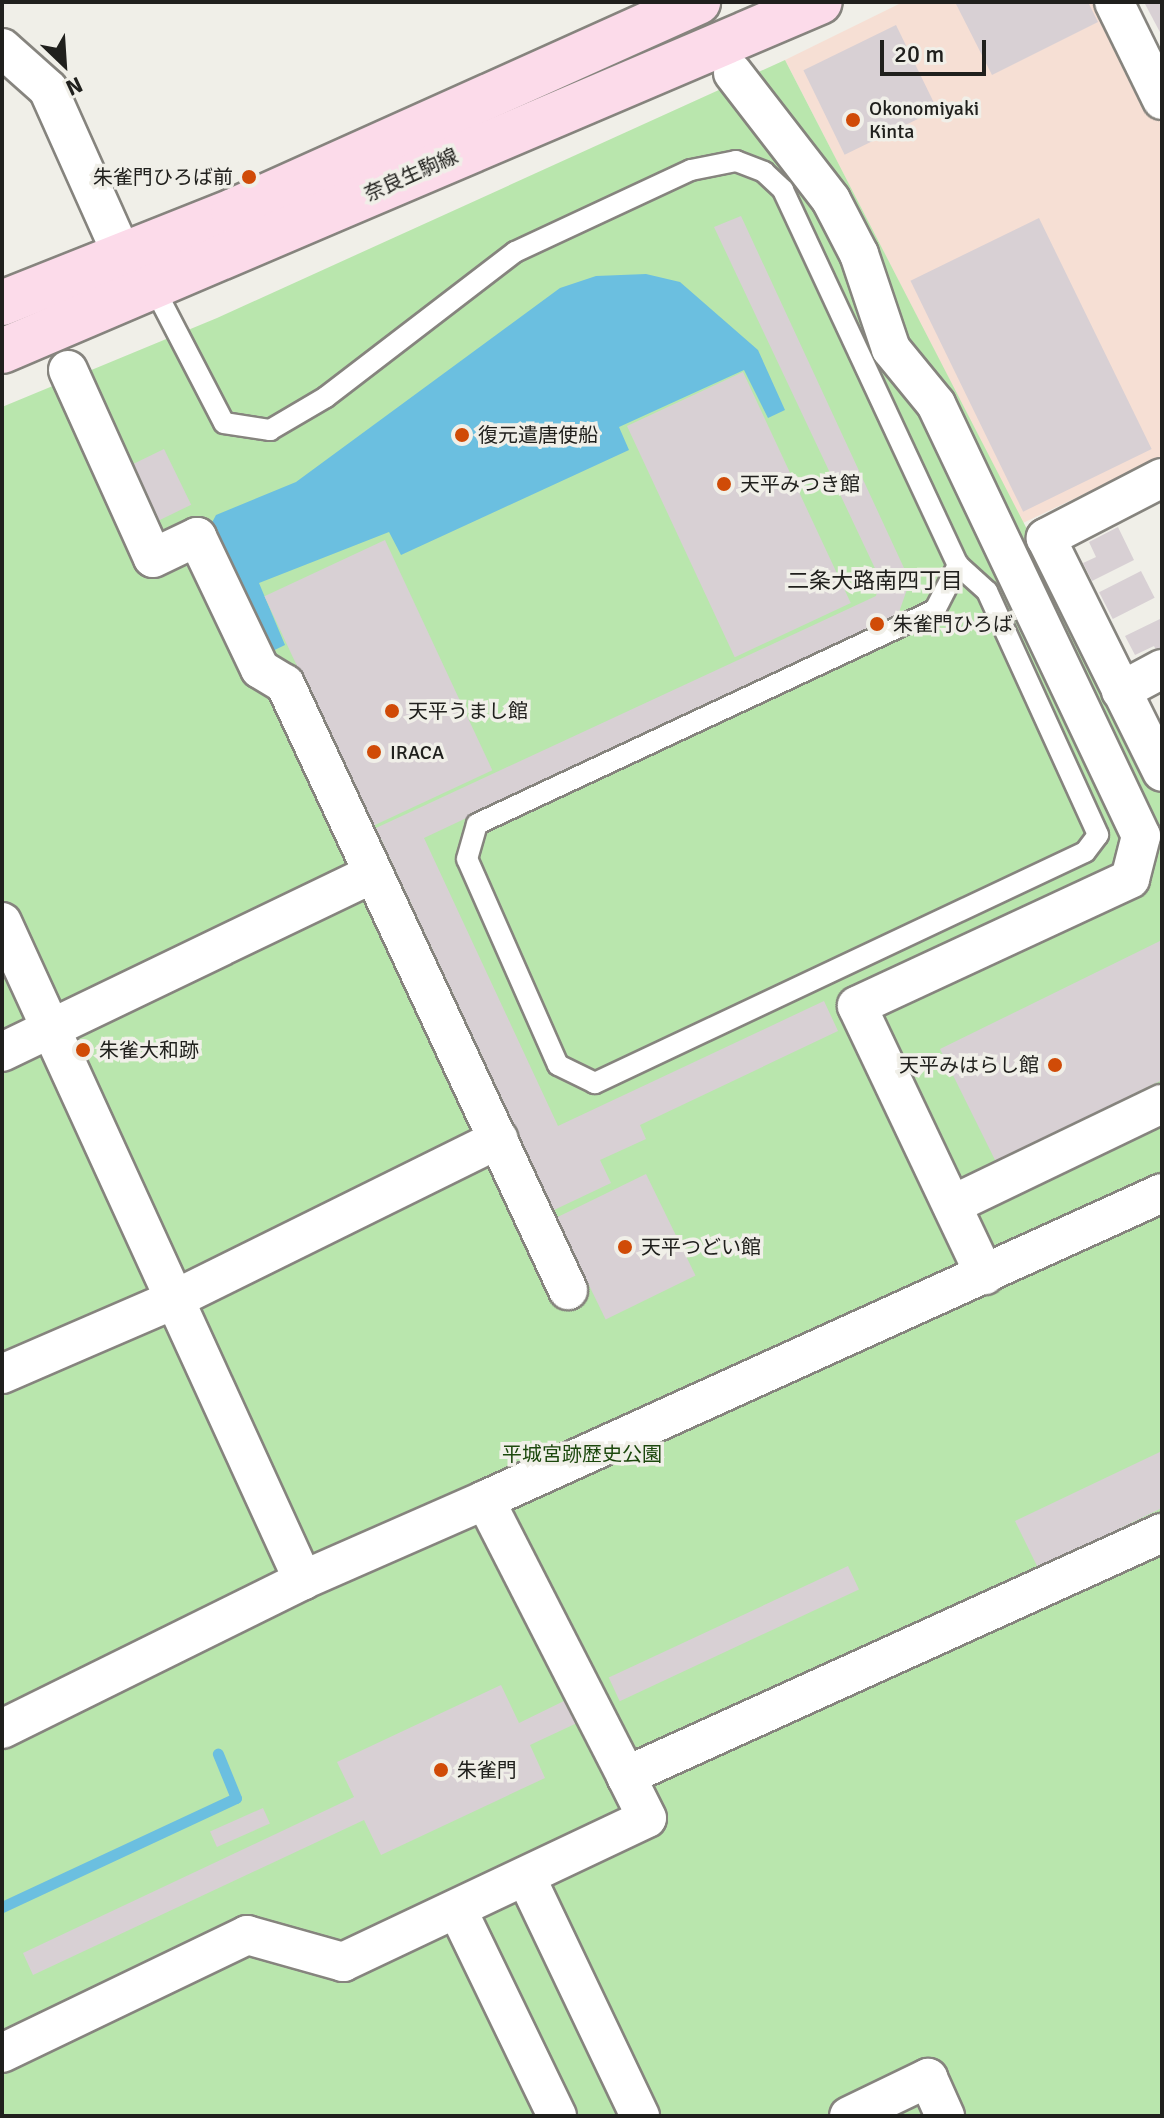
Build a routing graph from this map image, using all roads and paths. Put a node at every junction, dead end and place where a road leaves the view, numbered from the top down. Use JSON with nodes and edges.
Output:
{"nodes":[{"id":1,"x":698,"y":2,"type":"edge"},
{"id":2,"x":820,"y":2,"type":"edge"},
{"id":3,"x":1114,"y":2,"type":"edge"},
{"id":4,"x":2,"y":48,"type":"edge"},
{"id":5,"x":733,"y":73,"type":"dead end"},
{"id":6,"x":1162,"y":100,"type":"edge"},
{"id":7,"x":138,"y":271,"type":"junction"},
{"id":8,"x":2,"y":303,"type":"edge"},
{"id":9,"x":2,"y":351,"type":"edge"},
{"id":10,"x":68,"y":370,"type":"dead end"},
{"id":11,"x":1162,"y":478,"type":"edge"},
{"id":12,"x":958,"y":565,"type":"junction"},
{"id":13,"x":1162,"y":669,"type":"edge"},
{"id":14,"x":1121,"y":691,"type":"junction"},
{"id":15,"x":1162,"y":772,"type":"edge"},
{"id":16,"x":372,"y":874,"type":"junction"},
{"id":17,"x":2,"y":922,"type":"edge"},
{"id":18,"x":51,"y":1029,"type":"junction"},
{"id":19,"x":2,"y":1052,"type":"edge"},
{"id":20,"x":1162,"y":1104,"type":"edge"},
{"id":21,"x":499,"y":1139,"type":"junction"},
{"id":22,"x":1162,"y":1193,"type":"edge"},
{"id":23,"x":952,"y":1205,"type":"junction"},
{"id":24,"x":985,"y":1275,"type":"junction"},
{"id":25,"x":568,"y":1290,"type":"dead end"},
{"id":26,"x":175,"y":1299,"type":"junction"},
{"id":27,"x":2,"y":1374,"type":"edge"},
{"id":28,"x":485,"y":1500,"type":"junction"},
{"id":29,"x":1162,"y":1533,"type":"edge"},
{"id":30,"x":303,"y":1580,"type":"junction"},
{"id":31,"x":2,"y":1729,"type":"edge"},
{"id":32,"x":626,"y":1776,"type":"junction"},
{"id":33,"x":526,"y":1877,"type":"junction"},
{"id":34,"x":457,"y":1909,"type":"junction"},
{"id":35,"x":2,"y":2053,"type":"edge"},
{"id":36,"x":557,"y":2116,"type":"edge"},
{"id":37,"x":640,"y":2116,"type":"edge"},
{"id":38,"x":849,"y":2116,"type":"edge"},
{"id":39,"x":945,"y":2116,"type":"edge"}],
"edges":[{"from":1,"to":7,"type":"main road","name":"奈良生駒線"},
{"from":2,"to":7,"type":"main road","name":"奈良生駒線"},
{"from":3,"to":6,"type":"street"},
{"from":4,"to":7,"type":"street"},
{"from":5,"to":23,"type":"street"},
{"from":7,"to":8,"type":"main road","name":"奈良生駒線"},
{"from":7,"to":9,"type":"main road","name":"奈良生駒線"},
{"from":7,"to":12,"type":"lane"},
{"from":10,"to":16,"type":"street"},
{"from":11,"to":14,"type":"street"},
{"from":12,"to":12,"type":"lane"},
{"from":13,"to":14,"type":"street"},
{"from":14,"to":15,"type":"street"},
{"from":16,"to":18,"type":"street"},
{"from":16,"to":21,"type":"street"},
{"from":17,"to":18,"type":"street"},
{"from":18,"to":19,"type":"street"},
{"from":18,"to":26,"type":"street"},
{"from":20,"to":23,"type":"street"},
{"from":21,"to":25,"type":"street"},
{"from":21,"to":26,"type":"street"},
{"from":22,"to":24,"type":"street"},
{"from":23,"to":24,"type":"street"},
{"from":24,"to":28,"type":"street"},
{"from":26,"to":27,"type":"street"},
{"from":26,"to":30,"type":"street"},
{"from":28,"to":30,"type":"street"},
{"from":28,"to":32,"type":"street"},
{"from":29,"to":32,"type":"street"},
{"from":30,"to":31,"type":"street"},
{"from":32,"to":33,"type":"street"},
{"from":33,"to":34,"type":"street"},
{"from":33,"to":37,"type":"street"},
{"from":34,"to":35,"type":"street"},
{"from":34,"to":36,"type":"street"},
{"from":38,"to":39,"type":"street"}]}
